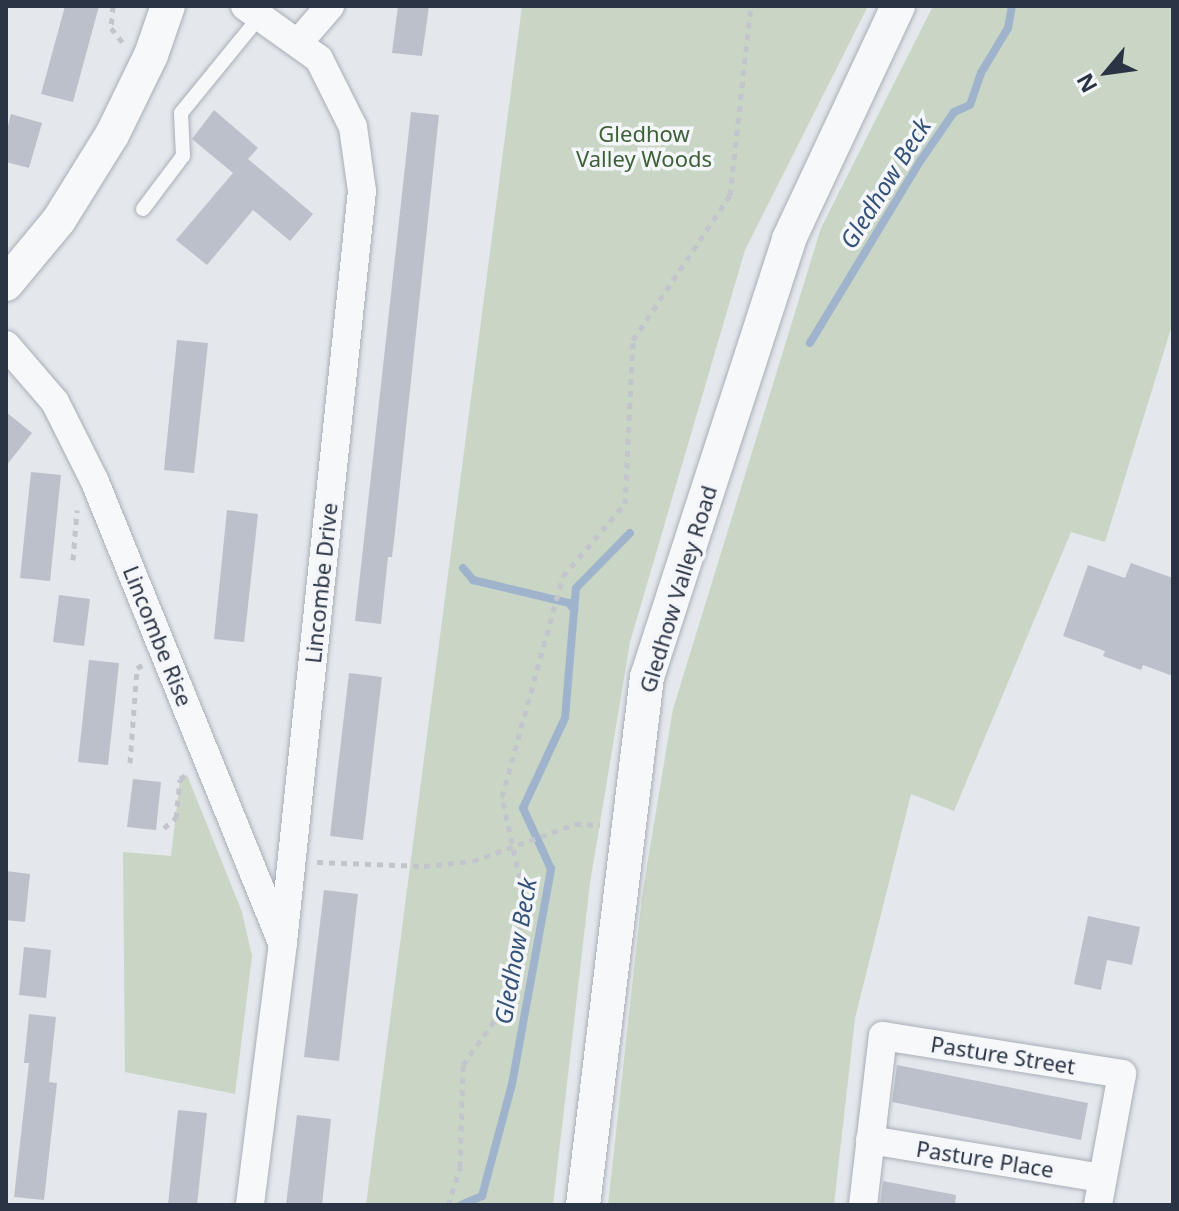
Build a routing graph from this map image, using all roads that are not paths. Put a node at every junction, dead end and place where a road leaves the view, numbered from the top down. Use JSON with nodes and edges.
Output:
{"nodes":[{"id":1,"x":168,"y":6,"type":"edge"},
{"id":2,"x":330,"y":6,"type":"edge"},
{"id":3,"x":898,"y":6,"type":"edge"},
{"id":4,"x":253,"y":11,"type":"edge"},
{"id":5,"x":298,"y":43,"type":"junction"},
{"id":6,"x":143,"y":209,"type":"dead end"},
{"id":7,"x":6,"y":284,"type":"edge"},
{"id":8,"x":6,"y":345,"type":"edge"},
{"id":9,"x":283,"y":943,"type":"junction"},
{"id":10,"x":870,"y":1140,"type":"junction"},
{"id":11,"x":1100,"y":1191,"type":"edge"},
{"id":12,"x":250,"y":1205,"type":"edge"},
{"id":13,"x":583,"y":1205,"type":"edge"},
{"id":14,"x":863,"y":1205,"type":"edge"}],
"edges":[{"from":1,"to":7,"type":"street"},
{"from":2,"to":5,"type":"street"},
{"from":3,"to":13,"type":"street","name":"Gledhow Valley Road"},
{"from":4,"to":5,"type":"street","name":"Lincombe Drive"},
{"from":4,"to":6,"type":"lane"},
{"from":5,"to":9,"type":"street","name":"Lincombe Drive"},
{"from":8,"to":9,"type":"street","name":"Lincombe Rise"},
{"from":9,"to":12,"type":"street","name":"Lincombe Drive"},
{"from":10,"to":11,"type":"street","name":"Pasture Place"},
{"from":10,"to":11,"type":"street","name":"Pasture Street"},
{"from":10,"to":14,"type":"street"}]}
